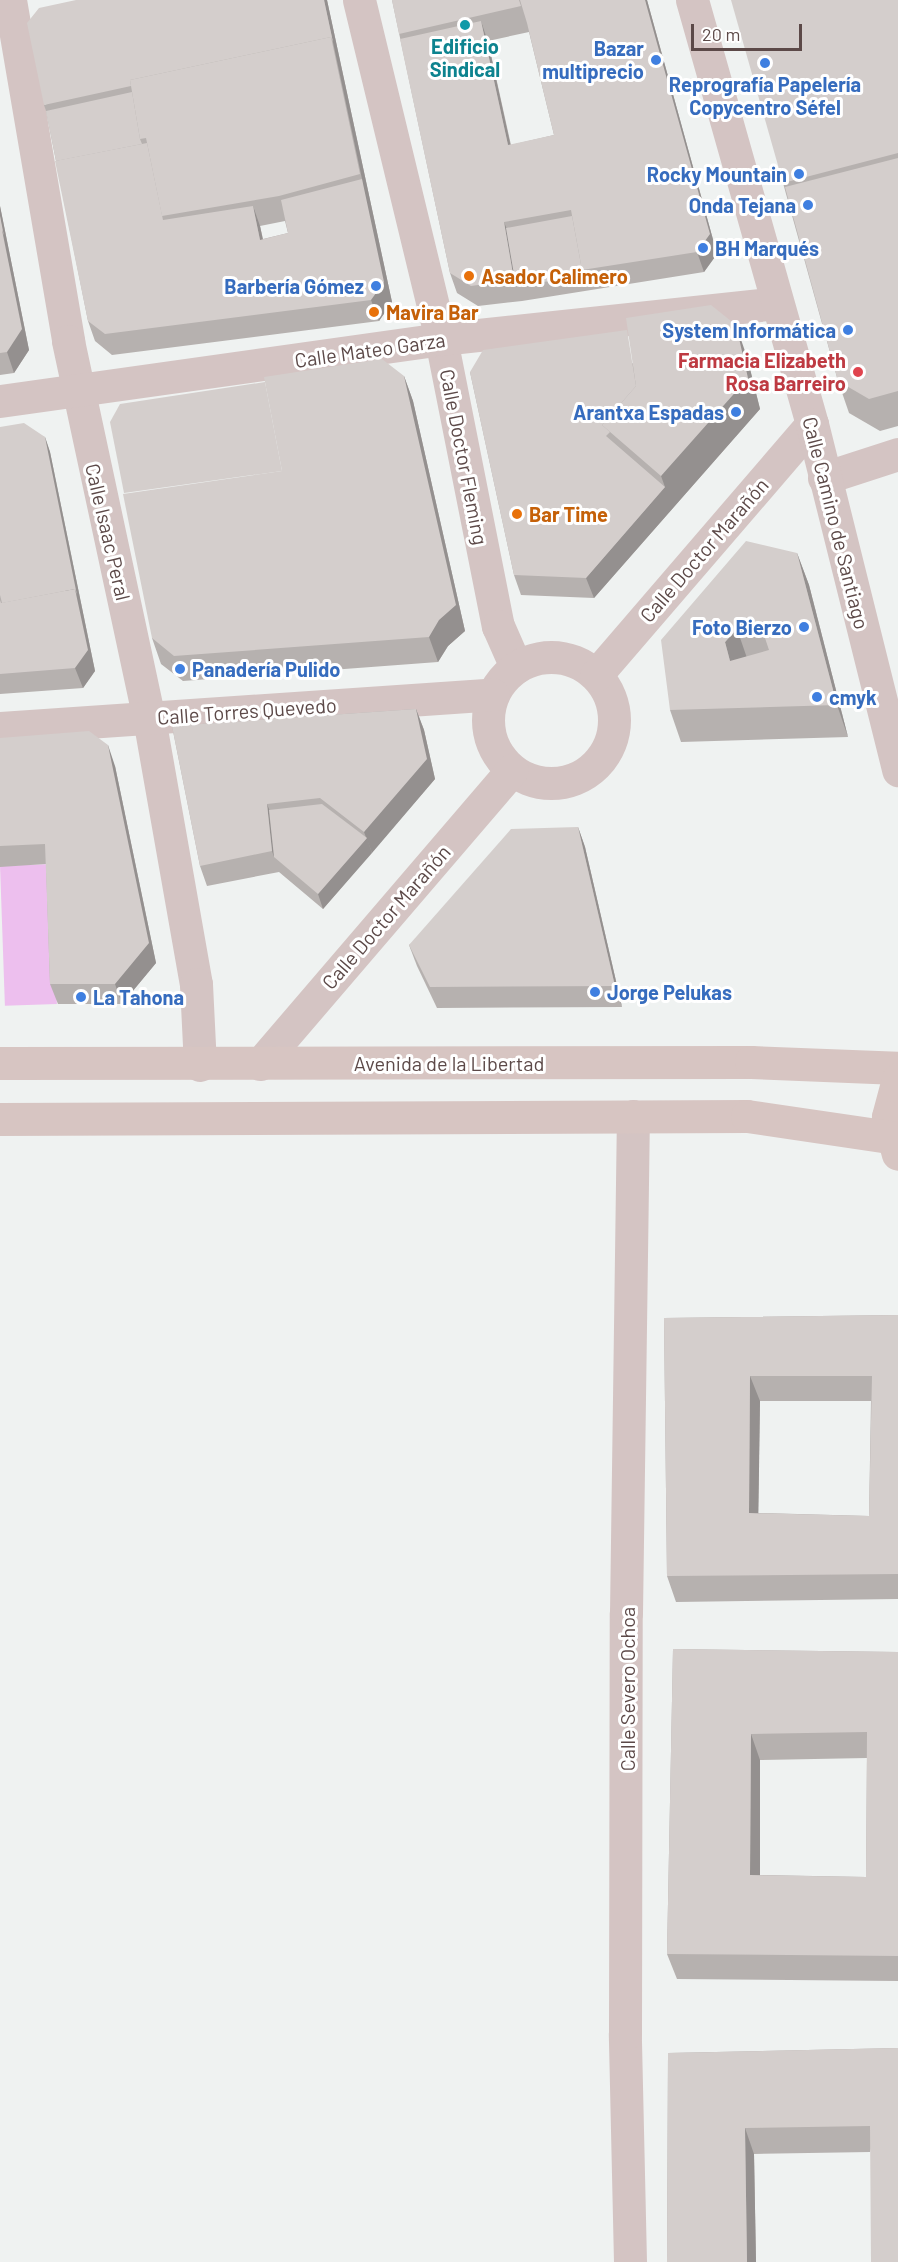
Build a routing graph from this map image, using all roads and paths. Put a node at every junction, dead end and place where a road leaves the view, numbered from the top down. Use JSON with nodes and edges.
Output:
{"nodes":[{"id":1,"x":10,"y":0,"type":"edge"},
{"id":2,"x":359,"y":0,"type":"edge"},
{"id":3,"x":692,"y":0,"type":"edge"},
{"id":4,"x":776,"y":303,"type":"junction"},
{"id":5,"x":441,"y":339,"type":"junction"},
{"id":6,"x":79,"y":391,"type":"junction"},
{"id":7,"x":0,"y":400,"type":"edge"},
{"id":8,"x":812,"y":424,"type":"junction"},
{"id":9,"x":898,"y":454,"type":"edge"},
{"id":10,"x":824,"y":478,"type":"junction"},
{"id":11,"x":516,"y":667,"type":"junction"},
{"id":12,"x":596,"y":675,"type":"junction"},
{"id":13,"x":493,"y":694,"type":"junction"},
{"id":14,"x":149,"y":718,"type":"junction"},
{"id":15,"x":0,"y":728,"type":"edge"},
{"id":16,"x":512,"y":770,"type":"junction"},
{"id":17,"x":898,"y":770,"type":"edge"},
{"id":18,"x":0,"y":1063,"type":"edge"},
{"id":19,"x":260,"y":1064,"type":"junction"},
{"id":20,"x":200,"y":1065,"type":"junction"},
{"id":21,"x":898,"y":1068,"type":"edge"},
{"id":22,"x":898,"y":1079,"type":"edge"},
{"id":23,"x":633,"y":1116,"type":"junction"},
{"id":24,"x":0,"y":1119,"type":"edge"},
{"id":25,"x":894,"y":1145,"type":"edge"},
{"id":26,"x":630,"y":2262,"type":"edge"}],
"edges":[{"from":1,"to":6,"type":"street","name":"Calle Isaac Peral"},
{"from":2,"to":5,"type":"street","name":"Calle Doctor Fleming"},
{"from":3,"to":4,"type":"street","name":"Calle Camino de Santiago"},
{"from":4,"to":5,"type":"street","name":"Calle Mateo Garza"},
{"from":4,"to":8,"type":"street","name":"Calle Camino de Santiago"},
{"from":5,"to":6,"type":"street","name":"Calle Mateo Garza"},
{"from":5,"to":11,"type":"street","name":"Calle Doctor Fleming"},
{"from":6,"to":7,"type":"street","name":"Calle Mateo Garza"},
{"from":6,"to":14,"type":"street","name":"Calle Isaac Peral"},
{"from":8,"to":10,"type":"street","name":"Calle Camino de Santiago"},
{"from":8,"to":12,"type":"street","name":"Calle Doctor Marañón"},
{"from":9,"to":10,"type":"street"},
{"from":10,"to":17,"type":"street","name":"Calle Camino de Santiago"},
{"from":11,"to":12,"type":"street"},
{"from":11,"to":13,"type":"street"},
{"from":12,"to":16,"type":"street"},
{"from":13,"to":14,"type":"street","name":"Calle Torres Quevedo"},
{"from":13,"to":16,"type":"street"},
{"from":14,"to":15,"type":"street","name":"Calle Torres Quevedo"},
{"from":14,"to":20,"type":"street","name":"Calle Isaac Peral"},
{"from":16,"to":19,"type":"street","name":"Calle Doctor Marañón"},
{"from":18,"to":20,"type":"main road","name":"Avenida de la Libertad"},
{"from":19,"to":20,"type":"main road","name":"Avenida de la Libertad"},
{"from":19,"to":21,"type":"main road","name":"Avenida de la Libertad"},
{"from":22,"to":25,"type":"main road"},
{"from":23,"to":24,"type":"main road"},
{"from":23,"to":25,"type":"main road"},
{"from":23,"to":26,"type":"street","name":"Calle Severo Ochoa"}]}
